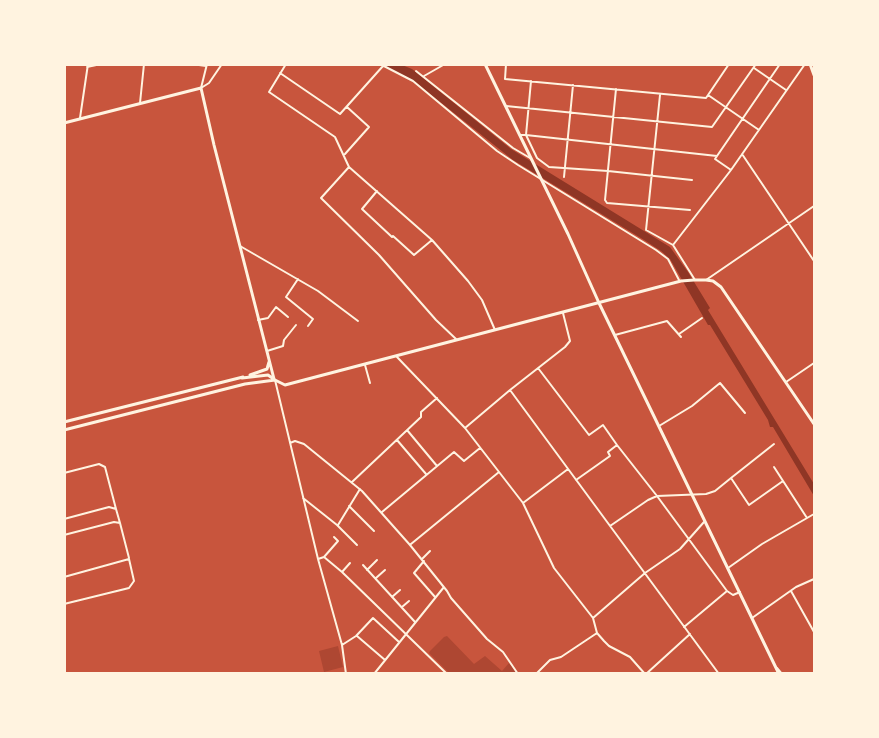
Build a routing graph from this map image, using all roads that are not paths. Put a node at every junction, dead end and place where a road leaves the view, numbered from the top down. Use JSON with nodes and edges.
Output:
{"nodes":[{"id":1,"x":101,"y":64,"type":"edge"},
{"id":2,"x":144,"y":64,"type":"edge"},
{"id":3,"x":192,"y":64,"type":"edge"},
{"id":4,"x":222,"y":64,"type":"edge"},
{"id":5,"x":286,"y":64,"type":"edge"},
{"id":6,"x":445,"y":64,"type":"edge"},
{"id":7,"x":485,"y":64,"type":"edge"},
{"id":8,"x":506,"y":64,"type":"edge"},
{"id":9,"x":729,"y":64,"type":"edge"},
{"id":10,"x":780,"y":64,"type":"edge"},
{"id":11,"x":805,"y":64,"type":"edge"},
{"id":12,"x":810,"y":64,"type":"edge"},
{"id":13,"x":206,"y":65,"type":"edge"},
{"id":14,"x":381,"y":65,"type":"edge"},
{"id":15,"x":87,"y":66,"type":"edge"},
{"id":16,"x":755,"y":66,"type":"edge"},
{"id":17,"x":416,"y":71,"type":"dead end"},
{"id":18,"x":280,"y":73,"type":"junction"},
{"id":19,"x":814,"y":75,"type":"edge"},
{"id":20,"x":424,"y":76,"type":"junction"},
{"id":21,"x":770,"y":79,"type":"junction"},
{"id":22,"x":531,"y":81,"type":"junction"},
{"id":23,"x":573,"y":85,"type":"junction"},
{"id":24,"x":201,"y":88,"type":"junction"},
{"id":25,"x":616,"y":89,"type":"junction"},
{"id":26,"x":786,"y":91,"type":"junction"},
{"id":27,"x":660,"y":94,"type":"junction"},
{"id":28,"x":708,"y":95,"type":"junction"},
{"id":29,"x":140,"y":104,"type":"junction"},
{"id":30,"x":506,"y":106,"type":"junction"},
{"id":31,"x":347,"y":107,"type":"junction"},
{"id":32,"x":726,"y":107,"type":"junction"},
{"id":33,"x":529,"y":108,"type":"junction"},
{"id":34,"x":570,"y":112,"type":"junction"},
{"id":35,"x":614,"y":117,"type":"junction"},
{"id":36,"x":80,"y":119,"type":"junction"},
{"id":37,"x":743,"y":119,"type":"junction"},
{"id":38,"x":657,"y":121,"type":"junction"},
{"id":39,"x":64,"y":123,"type":"edge"},
{"id":40,"x":759,"y":130,"type":"junction"},
{"id":41,"x":520,"y":135,"type":"junction"},
{"id":42,"x":526,"y":135,"type":"junction"},
{"id":43,"x":568,"y":140,"type":"junction"},
{"id":44,"x":611,"y":144,"type":"junction"},
{"id":45,"x":654,"y":149,"type":"junction"},
{"id":46,"x":742,"y":154,"type":"junction"},
{"id":47,"x":344,"y":155,"type":"junction"},
{"id":48,"x":717,"y":156,"type":"junction"},
{"id":49,"x":531,"y":159,"type":"junction"},
{"id":50,"x":349,"y":167,"type":"junction"},
{"id":51,"x":565,"y":168,"type":"junction"},
{"id":52,"x":731,"y":170,"type":"junction"},
{"id":53,"x":608,"y":171,"type":"junction"},
{"id":54,"x":651,"y":176,"type":"junction"},
{"id":55,"x":564,"y":177,"type":"dead end"},
{"id":56,"x":541,"y":180,"type":"junction"},
{"id":57,"x":692,"y":180,"type":"dead end"},
{"id":58,"x":377,"y":191,"type":"junction"},
{"id":59,"x":648,"y":206,"type":"junction"},
{"id":60,"x":814,"y":206,"type":"edge"},
{"id":61,"x":690,"y":210,"type":"dead end"},
{"id":62,"x":789,"y":224,"type":"junction"},
{"id":63,"x":432,"y":240,"type":"junction"},
{"id":64,"x":240,"y":246,"type":"junction"},
{"id":65,"x":673,"y":246,"type":"junction"},
{"id":66,"x":814,"y":252,"type":"edge"},
{"id":67,"x":811,"y":255,"type":"junction"},
{"id":68,"x":814,"y":261,"type":"edge"},
{"id":69,"x":298,"y":279,"type":"junction"},
{"id":70,"x":694,"y":280,"type":"junction"},
{"id":71,"x":706,"y":280,"type":"junction"},
{"id":72,"x":680,"y":281,"type":"junction"},
{"id":73,"x":599,"y":303,"type":"junction"},
{"id":74,"x":563,"y":313,"type":"junction"},
{"id":75,"x":288,"y":317,"type":"dead end"},
{"id":76,"x":702,"y":318,"type":"dead end"},
{"id":77,"x":258,"y":320,"type":"junction"},
{"id":78,"x":358,"y":321,"type":"dead end"},
{"id":79,"x":296,"y":325,"type":"dead end"},
{"id":80,"x":308,"y":326,"type":"dead end"},
{"id":81,"x":495,"y":330,"type":"junction"},
{"id":82,"x":615,"y":335,"type":"junction"},
{"id":83,"x":457,"y":340,"type":"junction"},
{"id":84,"x":266,"y":351,"type":"junction"},
{"id":85,"x":397,"y":357,"type":"junction"},
{"id":86,"x":269,"y":361,"type":"junction"},
{"id":87,"x":814,"y":363,"type":"edge"},
{"id":88,"x":365,"y":365,"type":"junction"},
{"id":89,"x":538,"y":368,"type":"junction"},
{"id":90,"x":242,"y":378,"type":"junction"},
{"id":91,"x":275,"y":380,"type":"junction"},
{"id":92,"x":370,"y":382,"type":"dead end"},
{"id":93,"x":786,"y":382,"type":"junction"},
{"id":94,"x":510,"y":390,"type":"junction"},
{"id":95,"x":437,"y":399,"type":"junction"},
{"id":96,"x":745,"y":413,"type":"dead end"},
{"id":97,"x":64,"y":422,"type":"edge"},
{"id":98,"x":814,"y":424,"type":"edge"},
{"id":99,"x":659,"y":426,"type":"junction"},
{"id":100,"x":465,"y":428,"type":"junction"},
{"id":101,"x":64,"y":430,"type":"edge"},
{"id":102,"x":407,"y":430,"type":"junction"},
{"id":103,"x":397,"y":440,"type":"junction"},
{"id":104,"x":290,"y":443,"type":"junction"},
{"id":105,"x":774,"y":444,"type":"dead end"},
{"id":106,"x":617,"y":445,"type":"junction"},
{"id":107,"x":480,"y":448,"type":"junction"},
{"id":108,"x":437,"y":466,"type":"junction"},
{"id":109,"x":774,"y":467,"type":"dead end"},
{"id":110,"x":568,"y":469,"type":"junction"},
{"id":111,"x":499,"y":472,"type":"junction"},
{"id":112,"x":64,"y":473,"type":"edge"},
{"id":113,"x":427,"y":475,"type":"junction"},
{"id":114,"x":731,"y":478,"type":"junction"},
{"id":115,"x":576,"y":480,"type":"junction"},
{"id":116,"x":783,"y":481,"type":"junction"},
{"id":117,"x":352,"y":482,"type":"junction"},
{"id":118,"x":360,"y":489,"type":"junction"},
{"id":119,"x":693,"y":494,"type":"junction"},
{"id":120,"x":657,"y":496,"type":"junction"},
{"id":121,"x":303,"y":498,"type":"junction"},
{"id":122,"x":523,"y":503,"type":"junction"},
{"id":123,"x":349,"y":506,"type":"junction"},
{"id":124,"x":116,"y":510,"type":"junction"},
{"id":125,"x":382,"y":512,"type":"junction"},
{"id":126,"x":814,"y":514,"type":"edge"},
{"id":127,"x":807,"y":518,"type":"junction"},
{"id":128,"x":64,"y":519,"type":"edge"},
{"id":129,"x":705,"y":520,"type":"junction"},
{"id":130,"x":120,"y":523,"type":"junction"},
{"id":131,"x":338,"y":525,"type":"junction"},
{"id":132,"x":610,"y":526,"type":"junction"},
{"id":133,"x":374,"y":531,"type":"dead end"},
{"id":134,"x":64,"y":535,"type":"edge"},
{"id":135,"x":334,"y":537,"type":"dead end"},
{"id":136,"x":689,"y":540,"type":"junction"},
{"id":137,"x":357,"y":545,"type":"dead end"},
{"id":138,"x":410,"y":545,"type":"junction"},
{"id":139,"x":429,"y":551,"type":"dead end"},
{"id":140,"x":324,"y":557,"type":"junction"},
{"id":141,"x":129,"y":559,"type":"junction"},
{"id":142,"x":318,"y":559,"type":"junction"},
{"id":143,"x":377,"y":560,"type":"dead end"},
{"id":144,"x":423,"y":560,"type":"junction"},
{"id":145,"x":350,"y":563,"type":"dead end"},
{"id":146,"x":363,"y":565,"type":"dead end"},
{"id":147,"x":728,"y":568,"type":"junction"},
{"id":148,"x":367,"y":570,"type":"junction"},
{"id":149,"x":385,"y":570,"type":"dead end"},
{"id":150,"x":342,"y":572,"type":"junction"},
{"id":151,"x":645,"y":573,"type":"junction"},
{"id":152,"x":64,"y":577,"type":"edge"},
{"id":153,"x":375,"y":579,"type":"junction"},
{"id":154,"x":814,"y":579,"type":"edge"},
{"id":155,"x":444,"y":587,"type":"junction"},
{"id":156,"x":400,"y":590,"type":"dead end"},
{"id":157,"x":727,"y":591,"type":"junction"},
{"id":158,"x":791,"y":591,"type":"junction"},
{"id":159,"x":740,"y":592,"type":"junction"},
{"id":160,"x":392,"y":597,"type":"junction"},
{"id":161,"x":435,"y":597,"type":"junction"},
{"id":162,"x":408,"y":601,"type":"dead end"},
{"id":163,"x":64,"y":604,"type":"edge"},
{"id":164,"x":401,"y":607,"type":"junction"},
{"id":165,"x":593,"y":618,"type":"junction"},
{"id":166,"x":752,"y":618,"type":"junction"},
{"id":167,"x":415,"y":622,"type":"junction"},
{"id":168,"x":684,"y":627,"type":"junction"},
{"id":169,"x":814,"y":632,"type":"edge"},
{"id":170,"x":597,"y":633,"type":"junction"},
{"id":171,"x":406,"y":634,"type":"junction"},
{"id":172,"x":690,"y":634,"type":"junction"},
{"id":173,"x":356,"y":636,"type":"junction"},
{"id":174,"x":399,"y":642,"type":"junction"},
{"id":175,"x":342,"y":645,"type":"junction"},
{"id":176,"x":385,"y":660,"type":"junction"},
{"id":177,"x":346,"y":674,"type":"edge"},
{"id":178,"x":374,"y":674,"type":"edge"},
{"id":179,"x":447,"y":674,"type":"edge"},
{"id":180,"x":518,"y":674,"type":"edge"},
{"id":181,"x":536,"y":674,"type":"edge"},
{"id":182,"x":646,"y":674,"type":"edge"},
{"id":183,"x":719,"y":674,"type":"edge"},
{"id":184,"x":781,"y":674,"type":"edge"}],
"edges":[{"from":1,"to":15,"type":"street"},
{"from":2,"to":29,"type":"street"},
{"from":3,"to":13,"type":"street"},
{"from":4,"to":24,"type":"street"},
{"from":5,"to":18,"type":"street"},
{"from":6,"to":20,"type":"street"},
{"from":7,"to":30,"type":"street"},
{"from":8,"to":22,"type":"street"},
{"from":9,"to":28,"type":"street"},
{"from":10,"to":21,"type":"street"},
{"from":11,"to":26,"type":"street"},
{"from":12,"to":19,"type":"street"},
{"from":13,"to":24,"type":"street"},
{"from":14,"to":31,"type":"street"},
{"from":14,"to":56,"type":"street"},
{"from":15,"to":36,"type":"street"},
{"from":16,"to":21,"type":"street"},
{"from":16,"to":32,"type":"street"},
{"from":17,"to":20,"type":"street"},
{"from":18,"to":31,"type":"street"},
{"from":18,"to":47,"type":"street"},
{"from":20,"to":49,"type":"street"},
{"from":21,"to":26,"type":"street"},
{"from":21,"to":37,"type":"street"},
{"from":22,"to":23,"type":"street"},
{"from":22,"to":33,"type":"street"},
{"from":23,"to":25,"type":"street"},
{"from":23,"to":34,"type":"street"},
{"from":24,"to":29,"type":"street"},
{"from":24,"to":64,"type":"street"},
{"from":25,"to":27,"type":"street"},
{"from":25,"to":35,"type":"street"},
{"from":26,"to":40,"type":"street"},
{"from":27,"to":28,"type":"street"},
{"from":27,"to":38,"type":"street"},
{"from":28,"to":32,"type":"street"},
{"from":29,"to":36,"type":"street"},
{"from":30,"to":33,"type":"street"},
{"from":30,"to":41,"type":"street"},
{"from":31,"to":47,"type":"street"},
{"from":32,"to":37,"type":"street"},
{"from":32,"to":38,"type":"street"},
{"from":33,"to":34,"type":"street"},
{"from":33,"to":42,"type":"street"},
{"from":34,"to":35,"type":"street"},
{"from":34,"to":43,"type":"street"},
{"from":35,"to":38,"type":"street"},
{"from":35,"to":44,"type":"street"},
{"from":36,"to":39,"type":"street"},
{"from":37,"to":40,"type":"street"},
{"from":37,"to":48,"type":"street"},
{"from":38,"to":45,"type":"street"},
{"from":40,"to":46,"type":"street"},
{"from":41,"to":42,"type":"street"},
{"from":41,"to":49,"type":"street"},
{"from":42,"to":43,"type":"street"},
{"from":42,"to":51,"type":"street"},
{"from":43,"to":44,"type":"street"},
{"from":43,"to":51,"type":"street"},
{"from":44,"to":45,"type":"street"},
{"from":44,"to":53,"type":"street"},
{"from":45,"to":48,"type":"street"},
{"from":45,"to":54,"type":"street"},
{"from":46,"to":52,"type":"street"},
{"from":46,"to":62,"type":"street"},
{"from":47,"to":50,"type":"street"},
{"from":48,"to":52,"type":"street"},
{"from":49,"to":56,"type":"street"},
{"from":50,"to":58,"type":"street"},
{"from":50,"to":83,"type":"street"},
{"from":51,"to":53,"type":"street"},
{"from":51,"to":55,"type":"street"},
{"from":52,"to":65,"type":"street"},
{"from":53,"to":54,"type":"street"},
{"from":53,"to":59,"type":"street"},
{"from":54,"to":57,"type":"street"},
{"from":54,"to":59,"type":"street"},
{"from":56,"to":72,"type":"street"},
{"from":56,"to":73,"type":"street"},
{"from":58,"to":63,"type":"street"},
{"from":58,"to":63,"type":"street"},
{"from":59,"to":61,"type":"street"},
{"from":59,"to":65,"type":"street"},
{"from":60,"to":62,"type":"street"},
{"from":62,"to":67,"type":"street"},
{"from":62,"to":71,"type":"street"},
{"from":63,"to":81,"type":"street"},
{"from":64,"to":69,"type":"street"},
{"from":64,"to":77,"type":"street"},
{"from":65,"to":70,"type":"street"},
{"from":66,"to":67,"type":"street"},
{"from":67,"to":68,"type":"street"},
{"from":69,"to":78,"type":"street"},
{"from":69,"to":80,"type":"street"},
{"from":70,"to":71,"type":"street"},
{"from":70,"to":72,"type":"street"},
{"from":71,"to":93,"type":"street"},
{"from":72,"to":73,"type":"street"},
{"from":73,"to":74,"type":"street"},
{"from":73,"to":82,"type":"street"},
{"from":74,"to":81,"type":"street"},
{"from":74,"to":89,"type":"street"},
{"from":75,"to":77,"type":"street"},
{"from":76,"to":82,"type":"street"},
{"from":77,"to":84,"type":"street"},
{"from":79,"to":84,"type":"street"},
{"from":81,"to":83,"type":"street"},
{"from":82,"to":99,"type":"street"},
{"from":83,"to":85,"type":"street"},
{"from":84,"to":86,"type":"street"},
{"from":85,"to":88,"type":"street"},
{"from":85,"to":95,"type":"street"},
{"from":86,"to":90,"type":"street"},
{"from":86,"to":91,"type":"street"},
{"from":87,"to":93,"type":"street"},
{"from":88,"to":91,"type":"street"},
{"from":88,"to":92,"type":"street"},
{"from":89,"to":94,"type":"street"},
{"from":89,"to":106,"type":"street"},
{"from":90,"to":91,"type":"street"},
{"from":90,"to":97,"type":"street"},
{"from":91,"to":101,"type":"street"},
{"from":91,"to":104,"type":"street"},
{"from":93,"to":98,"type":"street"},
{"from":94,"to":100,"type":"street"},
{"from":94,"to":110,"type":"street"},
{"from":95,"to":100,"type":"street"},
{"from":95,"to":102,"type":"street"},
{"from":96,"to":99,"type":"street"},
{"from":99,"to":119,"type":"street"},
{"from":100,"to":107,"type":"street"},
{"from":102,"to":103,"type":"street"},
{"from":102,"to":108,"type":"street"},
{"from":103,"to":113,"type":"street"},
{"from":103,"to":117,"type":"street"},
{"from":104,"to":117,"type":"street"},
{"from":104,"to":121,"type":"street"},
{"from":105,"to":114,"type":"street"},
{"from":106,"to":115,"type":"street"},
{"from":106,"to":120,"type":"street"},
{"from":107,"to":108,"type":"street"},
{"from":107,"to":111,"type":"street"},
{"from":108,"to":113,"type":"street"},
{"from":109,"to":116,"type":"street"},
{"from":110,"to":115,"type":"street"},
{"from":110,"to":122,"type":"street"},
{"from":111,"to":122,"type":"street"},
{"from":111,"to":138,"type":"street"},
{"from":112,"to":124,"type":"street"},
{"from":113,"to":125,"type":"street"},
{"from":114,"to":116,"type":"street"},
{"from":114,"to":119,"type":"street"},
{"from":115,"to":132,"type":"street"},
{"from":116,"to":127,"type":"street"},
{"from":117,"to":118,"type":"street"},
{"from":118,"to":123,"type":"street"},
{"from":118,"to":125,"type":"street"},
{"from":119,"to":120,"type":"street"},
{"from":119,"to":129,"type":"street"},
{"from":120,"to":132,"type":"street"},
{"from":120,"to":136,"type":"street"},
{"from":121,"to":131,"type":"street"},
{"from":121,"to":142,"type":"street"},
{"from":122,"to":165,"type":"street"},
{"from":123,"to":131,"type":"street"},
{"from":123,"to":133,"type":"street"},
{"from":124,"to":128,"type":"street"},
{"from":124,"to":130,"type":"street"},
{"from":125,"to":138,"type":"street"},
{"from":126,"to":127,"type":"street"},
{"from":127,"to":147,"type":"street"},
{"from":129,"to":136,"type":"street"},
{"from":129,"to":147,"type":"street"},
{"from":130,"to":134,"type":"street"},
{"from":130,"to":141,"type":"street"},
{"from":131,"to":137,"type":"street"},
{"from":132,"to":151,"type":"street"},
{"from":135,"to":140,"type":"street"},
{"from":136,"to":151,"type":"street"},
{"from":136,"to":157,"type":"street"},
{"from":138,"to":144,"type":"street"},
{"from":139,"to":144,"type":"street"},
{"from":140,"to":142,"type":"street"},
{"from":140,"to":150,"type":"street"},
{"from":141,"to":152,"type":"street"},
{"from":141,"to":163,"type":"street"},
{"from":142,"to":175,"type":"street"},
{"from":143,"to":148,"type":"street"},
{"from":144,"to":155,"type":"street"},
{"from":144,"to":161,"type":"street"},
{"from":145,"to":150,"type":"street"},
{"from":146,"to":148,"type":"street"},
{"from":147,"to":159,"type":"street"},
{"from":148,"to":153,"type":"street"},
{"from":149,"to":153,"type":"street"},
{"from":150,"to":171,"type":"street"},
{"from":151,"to":165,"type":"street"},
{"from":151,"to":168,"type":"street"},
{"from":153,"to":160,"type":"street"},
{"from":154,"to":158,"type":"street"},
{"from":155,"to":161,"type":"street"},
{"from":155,"to":180,"type":"street"},
{"from":156,"to":160,"type":"street"},
{"from":157,"to":159,"type":"street"},
{"from":157,"to":168,"type":"street"},
{"from":158,"to":166,"type":"street"},
{"from":158,"to":169,"type":"street"},
{"from":159,"to":166,"type":"street"},
{"from":160,"to":164,"type":"street"},
{"from":161,"to":167,"type":"street"},
{"from":162,"to":164,"type":"street"},
{"from":164,"to":167,"type":"street"},
{"from":165,"to":170,"type":"street"},
{"from":166,"to":184,"type":"street"},
{"from":167,"to":171,"type":"street"},
{"from":168,"to":172,"type":"street"},
{"from":170,"to":181,"type":"street"},
{"from":170,"to":182,"type":"street"},
{"from":171,"to":174,"type":"street"},
{"from":171,"to":179,"type":"street"},
{"from":172,"to":182,"type":"street"},
{"from":172,"to":183,"type":"street"},
{"from":173,"to":174,"type":"street"},
{"from":173,"to":175,"type":"street"},
{"from":173,"to":176,"type":"street"},
{"from":174,"to":176,"type":"street"},
{"from":175,"to":177,"type":"street"},
{"from":176,"to":178,"type":"street"}]}
